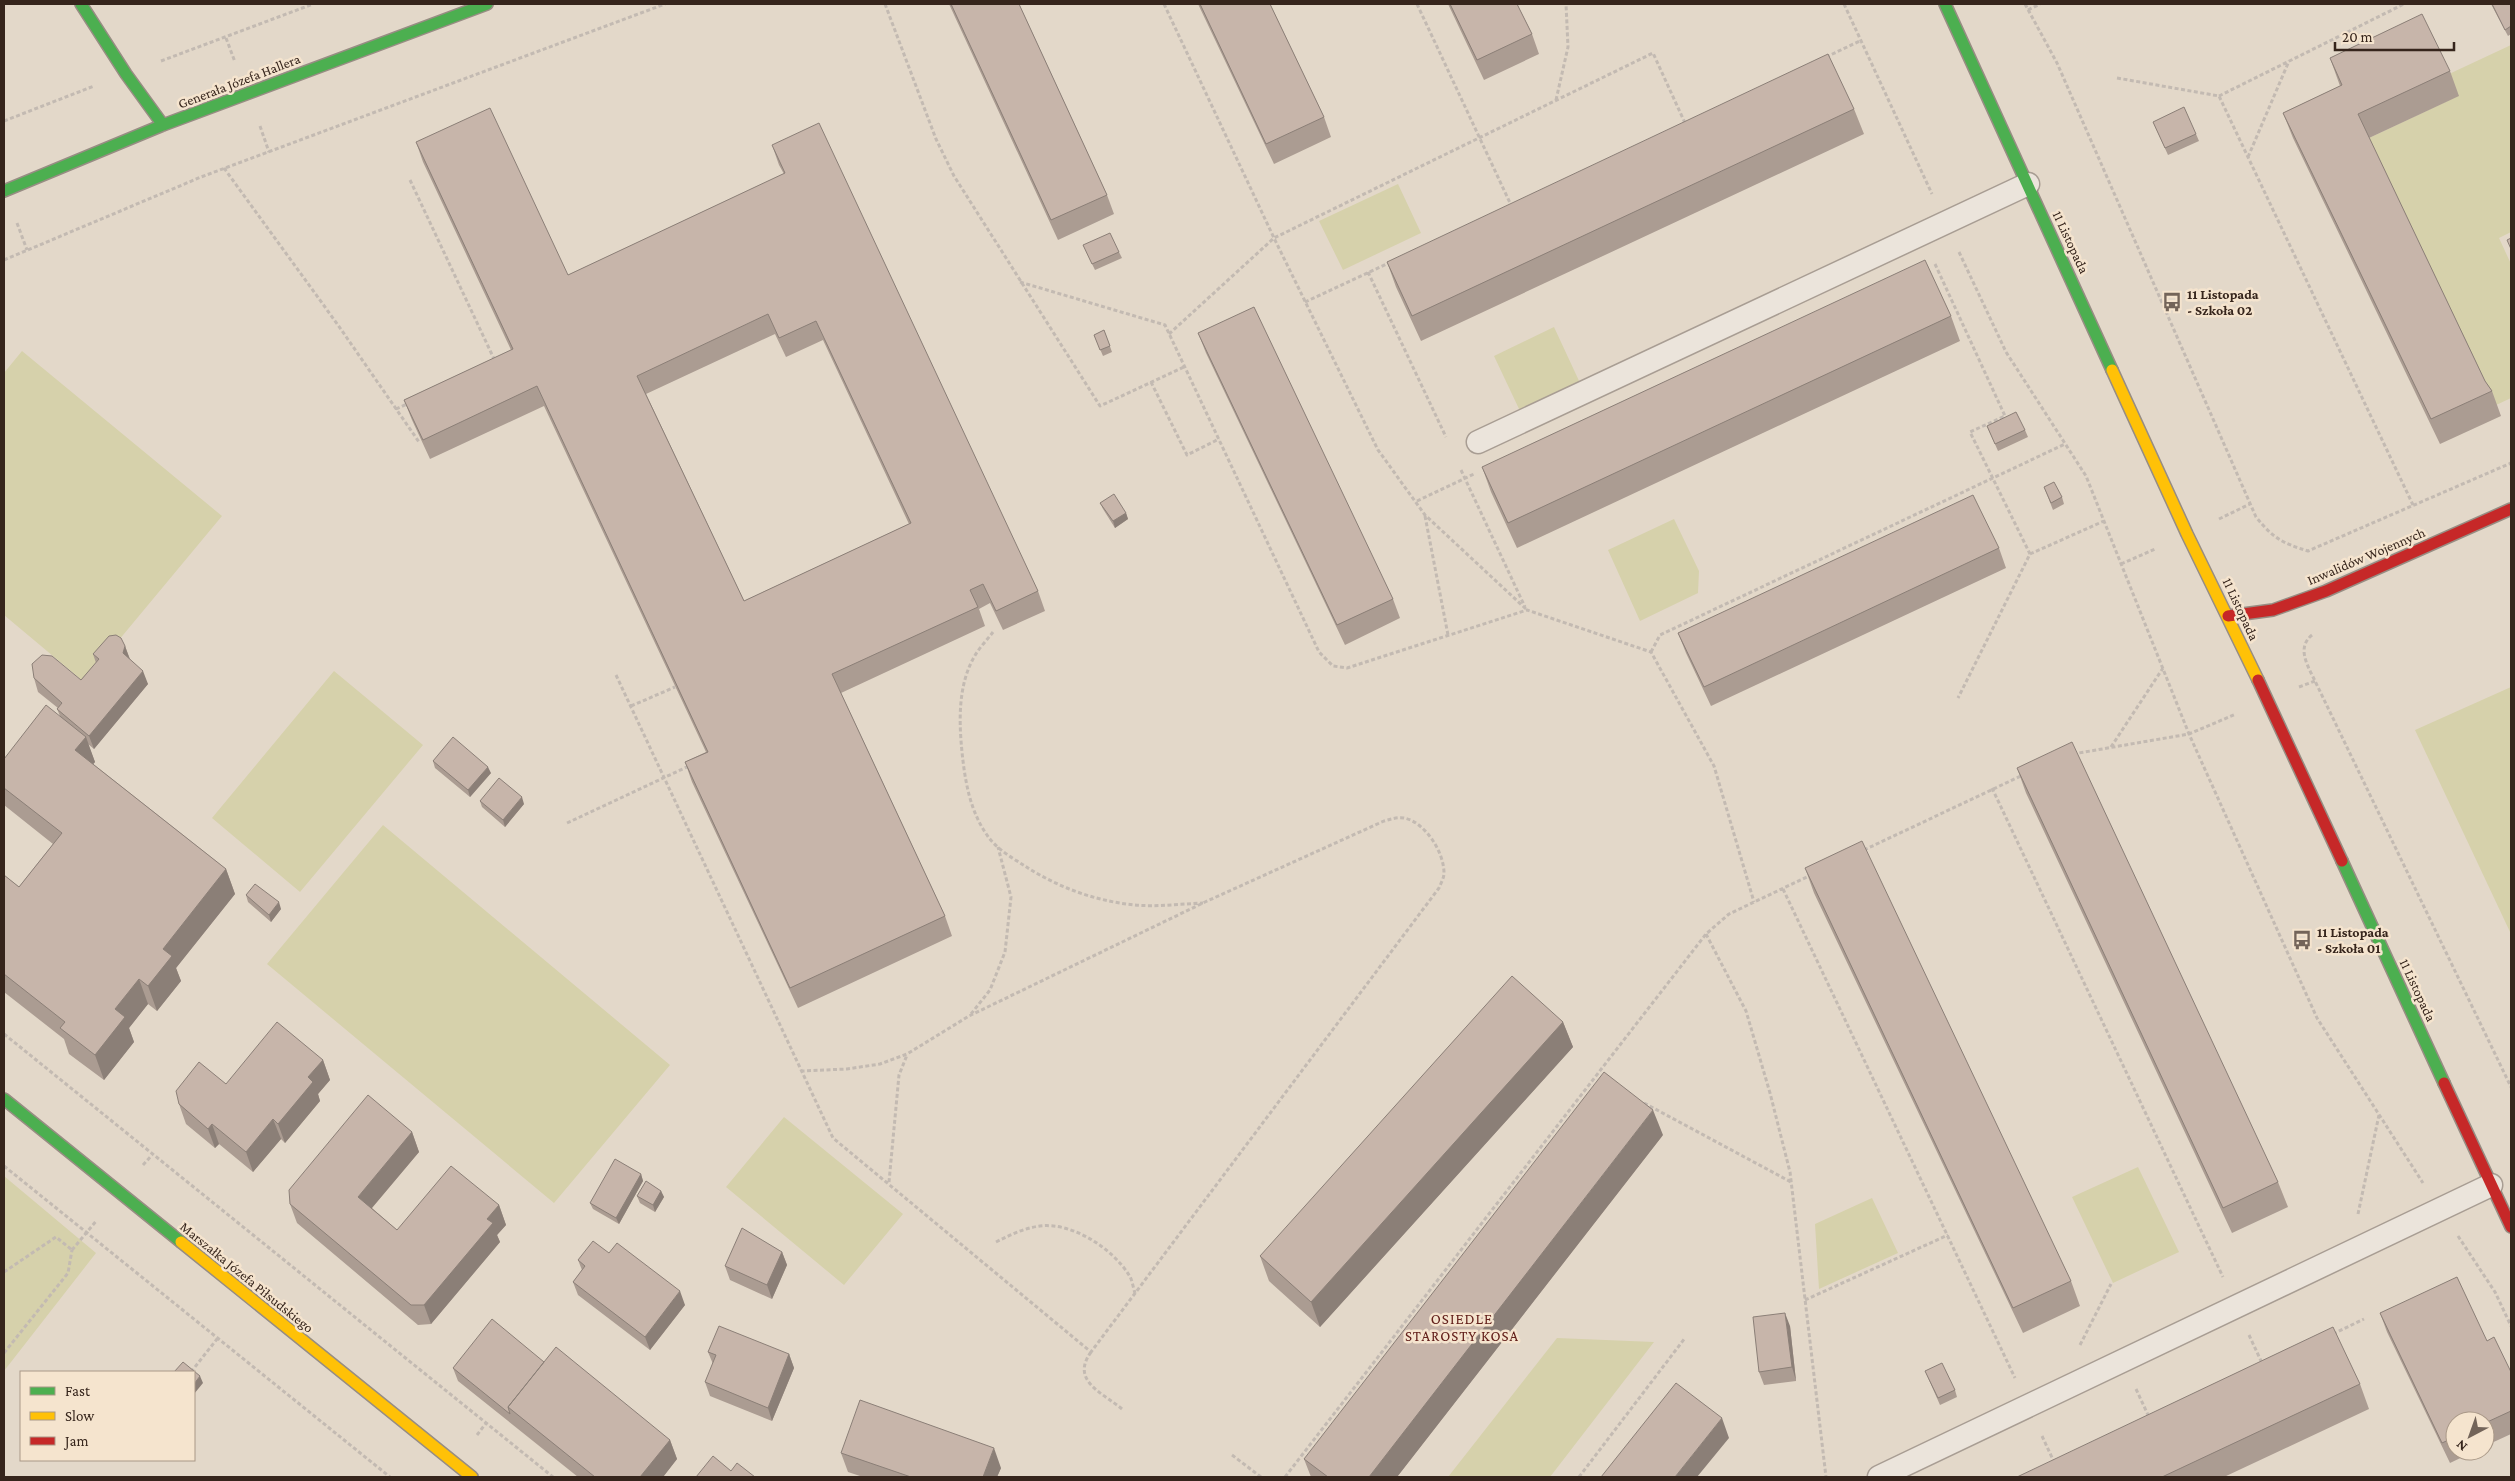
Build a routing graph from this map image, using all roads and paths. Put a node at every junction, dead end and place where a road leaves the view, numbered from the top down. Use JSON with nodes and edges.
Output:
{"nodes":[{"id":1,"x":81,"y":4,"type":"edge"},
{"id":2,"x":313,"y":4,"type":"edge"},
{"id":3,"x":487,"y":4,"type":"edge"},
{"id":4,"x":665,"y":4,"type":"edge"},
{"id":5,"x":885,"y":4,"type":"edge"},
{"id":6,"x":1164,"y":4,"type":"edge"},
{"id":7,"x":1417,"y":4,"type":"edge"},
{"id":8,"x":1566,"y":4,"type":"edge"},
{"id":9,"x":1844,"y":4,"type":"edge"},
{"id":10,"x":1946,"y":4,"type":"edge"},
{"id":11,"x":2025,"y":4,"type":"edge"},
{"id":12,"x":2040,"y":4,"type":"edge"},
{"id":13,"x":2404,"y":4,"type":"edge"},
{"id":14,"x":2028,"y":10,"type":"junction"},
{"id":15,"x":1860,"y":41,"type":"junction"},
{"id":16,"x":1825,"y":58,"type":"edge"},
{"id":17,"x":2290,"y":61,"type":"junction"},
{"id":18,"x":126,"y":74,"type":"junction"},
{"id":19,"x":2117,"y":78,"type":"dead end"},
{"id":20,"x":2219,"y":96,"type":"junction"},
{"id":21,"x":1555,"y":101,"type":"junction"},
{"id":22,"x":1694,"y":119,"type":"edge"},
{"id":23,"x":4,"y":121,"type":"edge"},
{"id":24,"x":1685,"y":123,"type":"junction"},
{"id":25,"x":163,"y":125,"type":"junction"},
{"id":26,"x":1677,"y":127,"type":"edge"},
{"id":27,"x":1480,"y":138,"type":"junction"},
{"id":28,"x":2248,"y":157,"type":"junction"},
{"id":29,"x":224,"y":168,"type":"junction"},
{"id":30,"x":410,"y":180,"type":"dead end"},
{"id":31,"x":2028,"y":184,"type":"junction"},
{"id":32,"x":4,"y":191,"type":"edge"},
{"id":33,"x":1520,"y":201,"type":"edge"},
{"id":34,"x":1511,"y":205,"type":"junction"},
{"id":35,"x":1502,"y":209,"type":"edge"},
{"id":36,"x":1945,"y":223,"type":"junction"},
{"id":37,"x":1274,"y":238,"type":"junction"},
{"id":38,"x":4,"y":260,"type":"edge"},
{"id":39,"x":1395,"y":260,"type":"edge"},
{"id":40,"x":1933,"y":260,"type":"dead end"},
{"id":41,"x":1020,"y":282,"type":"junction"},
{"id":42,"x":1305,"y":302,"type":"junction"},
{"id":43,"x":1169,"y":334,"type":"junction"},
{"id":44,"x":488,"y":365,"type":"edge"},
{"id":45,"x":1184,"y":367,"type":"junction"},
{"id":46,"x":1151,"y":382,"type":"junction"},
{"id":47,"x":414,"y":400,"type":"edge"},
{"id":48,"x":396,"y":409,"type":"junction"},
{"id":49,"x":1219,"y":439,"type":"junction"},
{"id":50,"x":419,"y":442,"type":"edge"},
{"id":51,"x":1478,"y":442,"type":"dead end"},
{"id":52,"x":2065,"y":444,"type":"junction"},
{"id":53,"x":2511,"y":463,"type":"edge"},
{"id":54,"x":1992,"y":479,"type":"junction"},
{"id":55,"x":2413,"y":506,"type":"junction"},
{"id":56,"x":2511,"y":509,"type":"edge"},
{"id":57,"x":1425,"y":515,"type":"junction"},
{"id":58,"x":2104,"y":521,"type":"junction"},
{"id":59,"x":2030,"y":554,"type":"junction"},
{"id":60,"x":1527,"y":610,"type":"junction"},
{"id":61,"x":2228,"y":616,"type":"junction"},
{"id":62,"x":993,"y":632,"type":"edge"},
{"id":63,"x":2315,"y":632,"type":"dead end"},
{"id":64,"x":1448,"y":635,"type":"junction"},
{"id":65,"x":1651,"y":652,"type":"junction"},
{"id":66,"x":2163,"y":668,"type":"junction"},
{"id":67,"x":616,"y":675,"type":"dead end"},
{"id":68,"x":676,"y":687,"type":"edge"},
{"id":69,"x":1958,"y":698,"type":"dead end"},
{"id":70,"x":631,"y":706,"type":"junction"},
{"id":71,"x":2190,"y":734,"type":"junction"},
{"id":72,"x":2111,"y":747,"type":"junction"},
{"id":73,"x":2067,"y":757,"type":"edge"},
{"id":74,"x":697,"y":762,"type":"edge"},
{"id":75,"x":2026,"y":774,"type":"edge"},
{"id":76,"x":664,"y":778,"type":"junction"},
{"id":77,"x":1992,"y":788,"type":"junction"},
{"id":78,"x":567,"y":823,"type":"dead end"},
{"id":79,"x":998,"y":846,"type":"junction"},
{"id":80,"x":1861,"y":851,"type":"edge"},
{"id":81,"x":1818,"y":872,"type":"edge"},
{"id":82,"x":1783,"y":889,"type":"junction"},
{"id":83,"x":1205,"y":902,"type":"junction"},
{"id":84,"x":1754,"y":902,"type":"junction"},
{"id":85,"x":1706,"y":934,"type":"junction"},
{"id":86,"x":969,"y":1016,"type":"junction"},
{"id":87,"x":4,"y":1034,"type":"edge"},
{"id":88,"x":907,"y":1054,"type":"junction"},
{"id":89,"x":802,"y":1071,"type":"junction"},
{"id":90,"x":1595,"y":1077,"type":"junction"},
{"id":91,"x":1604,"y":1082,"type":"edge"},
{"id":92,"x":2511,"y":1087,"type":"edge"},
{"id":93,"x":4,"y":1099,"type":"edge"},
{"id":94,"x":1637,"y":1100,"type":"edge"},
{"id":95,"x":4,"y":1166,"type":"edge"},
{"id":96,"x":889,"y":1182,"type":"junction"},
{"id":97,"x":1791,"y":1182,"type":"junction"},
{"id":98,"x":2491,"y":1185,"type":"junction"},
{"id":99,"x":2440,"y":1208,"type":"junction"},
{"id":100,"x":2511,"y":1227,"type":"edge"},
{"id":101,"x":1948,"y":1235,"type":"junction"},
{"id":102,"x":996,"y":1242,"type":"dead end"},
{"id":103,"x":4,"y":1272,"type":"edge"},
{"id":104,"x":2111,"y":1284,"type":"dead end"},
{"id":105,"x":1135,"y":1294,"type":"junction"},
{"id":106,"x":1805,"y":1300,"type":"junction"},
{"id":107,"x":2236,"y":1306,"type":"junction"},
{"id":108,"x":2364,"y":1319,"type":"dead end"},
{"id":109,"x":2511,"y":1326,"type":"edge"},
{"id":110,"x":2330,"y":1335,"type":"edge"},
{"id":111,"x":1685,"y":1338,"type":"dead end"},
{"id":112,"x":217,"y":1339,"type":"junction"},
{"id":113,"x":2078,"y":1349,"type":"dead end"},
{"id":114,"x":1091,"y":1352,"type":"junction"},
{"id":115,"x":4,"y":1353,"type":"edge"},
{"id":116,"x":2264,"y":1366,"type":"edge"},
{"id":117,"x":192,"y":1371,"type":"edge"},
{"id":118,"x":2028,"y":1406,"type":"junction"},
{"id":119,"x":1122,"y":1409,"type":"dead end"},
{"id":120,"x":1232,"y":1455,"type":"dead end"},
{"id":121,"x":2064,"y":1461,"type":"edge"},
{"id":122,"x":2055,"y":1465,"type":"junction"},
{"id":123,"x":2046,"y":1469,"type":"edge"},
{"id":124,"x":390,"y":1477,"type":"edge"},
{"id":125,"x":472,"y":1477,"type":"edge"},
{"id":126,"x":553,"y":1477,"type":"edge"},
{"id":127,"x":1261,"y":1477,"type":"edge"},
{"id":128,"x":1285,"y":1477,"type":"edge"},
{"id":129,"x":1579,"y":1477,"type":"edge"},
{"id":130,"x":1826,"y":1477,"type":"edge"},
{"id":131,"x":1878,"y":1477,"type":"edge"}],
"edges":[{"from":1,"to":18,"type":"street"},
{"from":2,"to":18,"type":"path"},
{"from":3,"to":25,"type":"street","name":"Generała Józefa Hallera"},
{"from":4,"to":29,"type":"path"},
{"from":5,"to":41,"type":"path"},
{"from":6,"to":37,"type":"path"},
{"from":7,"to":27,"type":"path"},
{"from":8,"to":21,"type":"path"},
{"from":9,"to":15,"type":"path"},
{"from":10,"to":31,"type":"street","name":"11 Listopada"},
{"from":11,"to":14,"type":"path"},
{"from":12,"to":14,"type":"path"},
{"from":13,"to":17,"type":"path"},
{"from":14,"to":55,"type":"path"},
{"from":15,"to":16,"type":"path"},
{"from":15,"to":36,"type":"path"},
{"from":17,"to":20,"type":"path"},
{"from":17,"to":28,"type":"path"},
{"from":18,"to":23,"type":"path"},
{"from":18,"to":25,"type":"street"},
{"from":19,"to":20,"type":"path"},
{"from":20,"to":28,"type":"path"},
{"from":21,"to":24,"type":"path"},
{"from":21,"to":27,"type":"path"},
{"from":22,"to":24,"type":"path"},
{"from":24,"to":26,"type":"path"},
{"from":25,"to":32,"type":"street","name":"Generała Józefa Hallera"},
{"from":27,"to":34,"type":"path"},
{"from":27,"to":37,"type":"path"},
{"from":28,"to":55,"type":"path"},
{"from":29,"to":38,"type":"path"},
{"from":29,"to":48,"type":"path"},
{"from":30,"to":44,"type":"path"},
{"from":31,"to":36,"type":"lane"},
{"from":31,"to":61,"type":"street","name":"11 Listopada"},
{"from":33,"to":34,"type":"path"},
{"from":34,"to":35,"type":"path"},
{"from":36,"to":51,"type":"lane"},
{"from":36,"to":52,"type":"path"},
{"from":37,"to":42,"type":"path"},
{"from":37,"to":43,"type":"path"},
{"from":39,"to":42,"type":"path"},
{"from":40,"to":54,"type":"path"},
{"from":41,"to":43,"type":"path"},
{"from":41,"to":46,"type":"path"},
{"from":42,"to":57,"type":"path"},
{"from":43,"to":45,"type":"path"},
{"from":45,"to":46,"type":"path"},
{"from":45,"to":49,"type":"path"},
{"from":46,"to":49,"type":"path"},
{"from":47,"to":48,"type":"path"},
{"from":48,"to":50,"type":"path"},
{"from":49,"to":64,"type":"path"},
{"from":52,"to":54,"type":"path"},
{"from":52,"to":58,"type":"path"},
{"from":53,"to":55,"type":"path"},
{"from":54,"to":59,"type":"path"},
{"from":54,"to":65,"type":"path"},
{"from":56,"to":61,"type":"street","name":"Inwalidów Wojennych"},
{"from":57,"to":60,"type":"path"},
{"from":57,"to":64,"type":"path"},
{"from":58,"to":59,"type":"path"},
{"from":58,"to":66,"type":"path"},
{"from":59,"to":69,"type":"path"},
{"from":60,"to":64,"type":"path"},
{"from":60,"to":65,"type":"path"},
{"from":61,"to":98,"type":"street","name":"11 Listopada"},
{"from":62,"to":79,"type":"path"},
{"from":63,"to":92,"type":"path"},
{"from":65,"to":84,"type":"path"},
{"from":66,"to":71,"type":"path"},
{"from":66,"to":72,"type":"path"},
{"from":67,"to":70,"type":"path"},
{"from":68,"to":70,"type":"path"},
{"from":70,"to":76,"type":"path"},
{"from":71,"to":72,"type":"path"},
{"from":71,"to":99,"type":"path"},
{"from":72,"to":73,"type":"path"},
{"from":74,"to":76,"type":"path"},
{"from":75,"to":77,"type":"path"},
{"from":76,"to":78,"type":"path"},
{"from":76,"to":89,"type":"path"},
{"from":77,"to":80,"type":"path"},
{"from":77,"to":107,"type":"path"},
{"from":79,"to":83,"type":"path"},
{"from":79,"to":86,"type":"path"},
{"from":81,"to":82,"type":"path"},
{"from":82,"to":84,"type":"path"},
{"from":82,"to":101,"type":"path"},
{"from":83,"to":86,"type":"path"},
{"from":83,"to":105,"type":"path"},
{"from":84,"to":85,"type":"path"},
{"from":85,"to":90,"type":"path"},
{"from":85,"to":97,"type":"path"},
{"from":86,"to":88,"type":"path"},
{"from":87,"to":126,"type":"path"},
{"from":88,"to":89,"type":"path"},
{"from":88,"to":96,"type":"path"},
{"from":89,"to":96,"type":"path"},
{"from":90,"to":91,"type":"path"},
{"from":90,"to":128,"type":"path"},
{"from":93,"to":125,"type":"street","name":"Marszałka Józefa Piłsudskiego"},
{"from":94,"to":97,"type":"path"},
{"from":95,"to":112,"type":"path"},
{"from":96,"to":114,"type":"path"},
{"from":97,"to":106,"type":"path"},
{"from":98,"to":99,"type":"lane"},
{"from":98,"to":100,"type":"street","name":"11 Listopada"},
{"from":99,"to":107,"type":"lane"},
{"from":99,"to":109,"type":"path"},
{"from":101,"to":106,"type":"path"},
{"from":101,"to":118,"type":"path"},
{"from":102,"to":105,"type":"path"},
{"from":103,"to":115,"type":"path"},
{"from":104,"to":113,"type":"path"},
{"from":105,"to":114,"type":"path"},
{"from":106,"to":130,"type":"path"},
{"from":107,"to":116,"type":"path"},
{"from":107,"to":118,"type":"lane"},
{"from":108,"to":110,"type":"path"},
{"from":111,"to":129,"type":"path"},
{"from":112,"to":117,"type":"path"},
{"from":112,"to":124,"type":"path"},
{"from":114,"to":119,"type":"path"},
{"from":118,"to":122,"type":"path"},
{"from":118,"to":131,"type":"lane"},
{"from":120,"to":127,"type":"path"},
{"from":121,"to":122,"type":"path"},
{"from":122,"to":123,"type":"path"}]}
